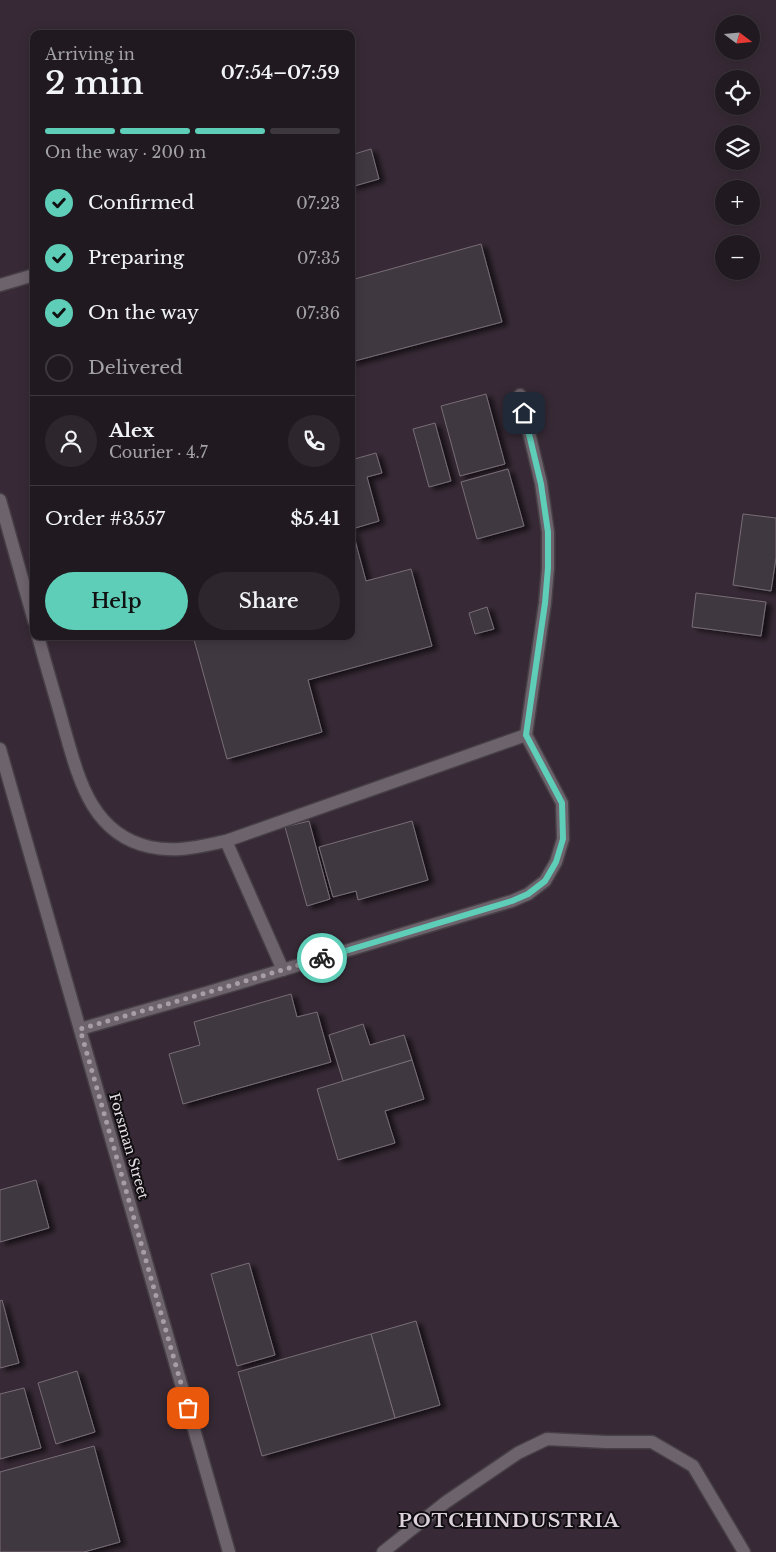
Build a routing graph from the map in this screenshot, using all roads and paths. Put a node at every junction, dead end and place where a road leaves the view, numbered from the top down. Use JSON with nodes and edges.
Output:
{"nodes":[{"id":1,"x":30,"y":277,"type":"edge"},
{"id":2,"x":0,"y":285,"type":"edge"},
{"id":3,"x":520,"y":395,"type":"dead end"},
{"id":4,"x":0,"y":500,"type":"edge"},
{"id":5,"x":30,"y":606,"type":"edge"},
{"id":6,"x":39,"y":640,"type":"edge"},
{"id":7,"x":526,"y":735,"type":"junction"},
{"id":8,"x":0,"y":749,"type":"edge"},
{"id":9,"x":226,"y":841,"type":"junction"},
{"id":10,"x":283,"y":970,"type":"junction"},
{"id":11,"x":80,"y":1029,"type":"junction"},
{"id":12,"x":229,"y":1552,"type":"edge"},
{"id":13,"x":383,"y":1552,"type":"edge"},
{"id":14,"x":744,"y":1552,"type":"edge"}],
"edges":[{"from":1,"to":2,"type":"street"},
{"from":3,"to":7,"type":"street"},
{"from":4,"to":5,"type":"street"},
{"from":6,"to":9,"type":"street"},
{"from":7,"to":9,"type":"street"},
{"from":7,"to":10,"type":"street"},
{"from":8,"to":11,"type":"street","name":"Forsman Street"},
{"from":9,"to":10,"type":"street"},
{"from":10,"to":11,"type":"street"},
{"from":11,"to":12,"type":"street","name":"Forsman Street"},
{"from":13,"to":14,"type":"street"}]}
